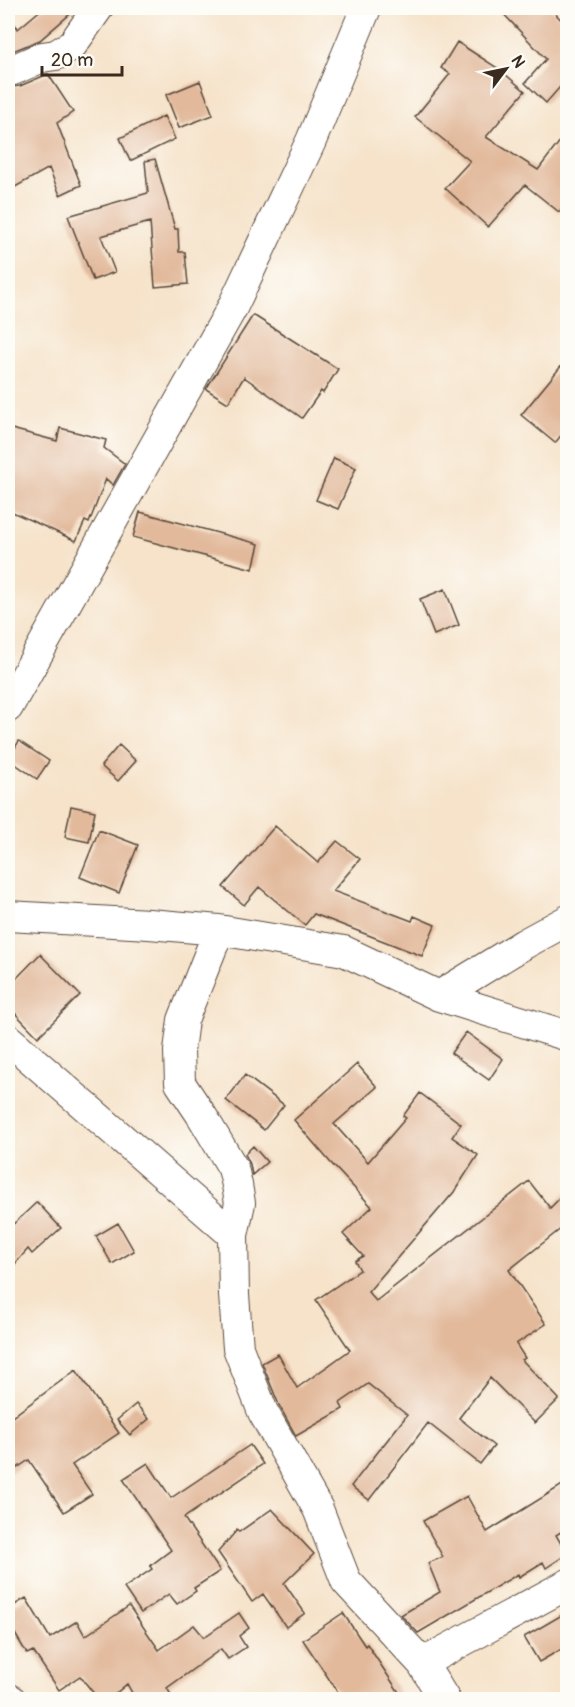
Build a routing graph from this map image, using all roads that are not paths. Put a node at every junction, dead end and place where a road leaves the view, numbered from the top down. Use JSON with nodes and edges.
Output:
{"nodes":[{"id":1,"x":98,"y":8,"type":"edge"},
{"id":2,"x":366,"y":8,"type":"edge"},
{"id":3,"x":8,"y":69,"type":"edge"},
{"id":4,"x":8,"y":707,"type":"edge"},
{"id":5,"x":8,"y":916,"type":"edge"},
{"id":6,"x":567,"y":920,"type":"edge"},
{"id":7,"x":219,"y":930,"type":"junction"},
{"id":8,"x":439,"y":996,"type":"junction"},
{"id":9,"x":567,"y":1036,"type":"edge"},
{"id":10,"x":8,"y":1039,"type":"edge"},
{"id":11,"x":233,"y":1235,"type":"junction"},
{"id":12,"x":567,"y":1584,"type":"edge"},
{"id":13,"x":422,"y":1663,"type":"junction"},
{"id":14,"x":445,"y":1700,"type":"edge"}],
"edges":[{"from":1,"to":3,"type":"street"},
{"from":2,"to":4,"type":"street"},
{"from":5,"to":7,"type":"street"},
{"from":6,"to":8,"type":"street"},
{"from":7,"to":8,"type":"street"},
{"from":7,"to":11,"type":"street"},
{"from":8,"to":9,"type":"street"},
{"from":10,"to":11,"type":"street"},
{"from":11,"to":13,"type":"street"},
{"from":12,"to":13,"type":"street"},
{"from":13,"to":14,"type":"street"}]}
